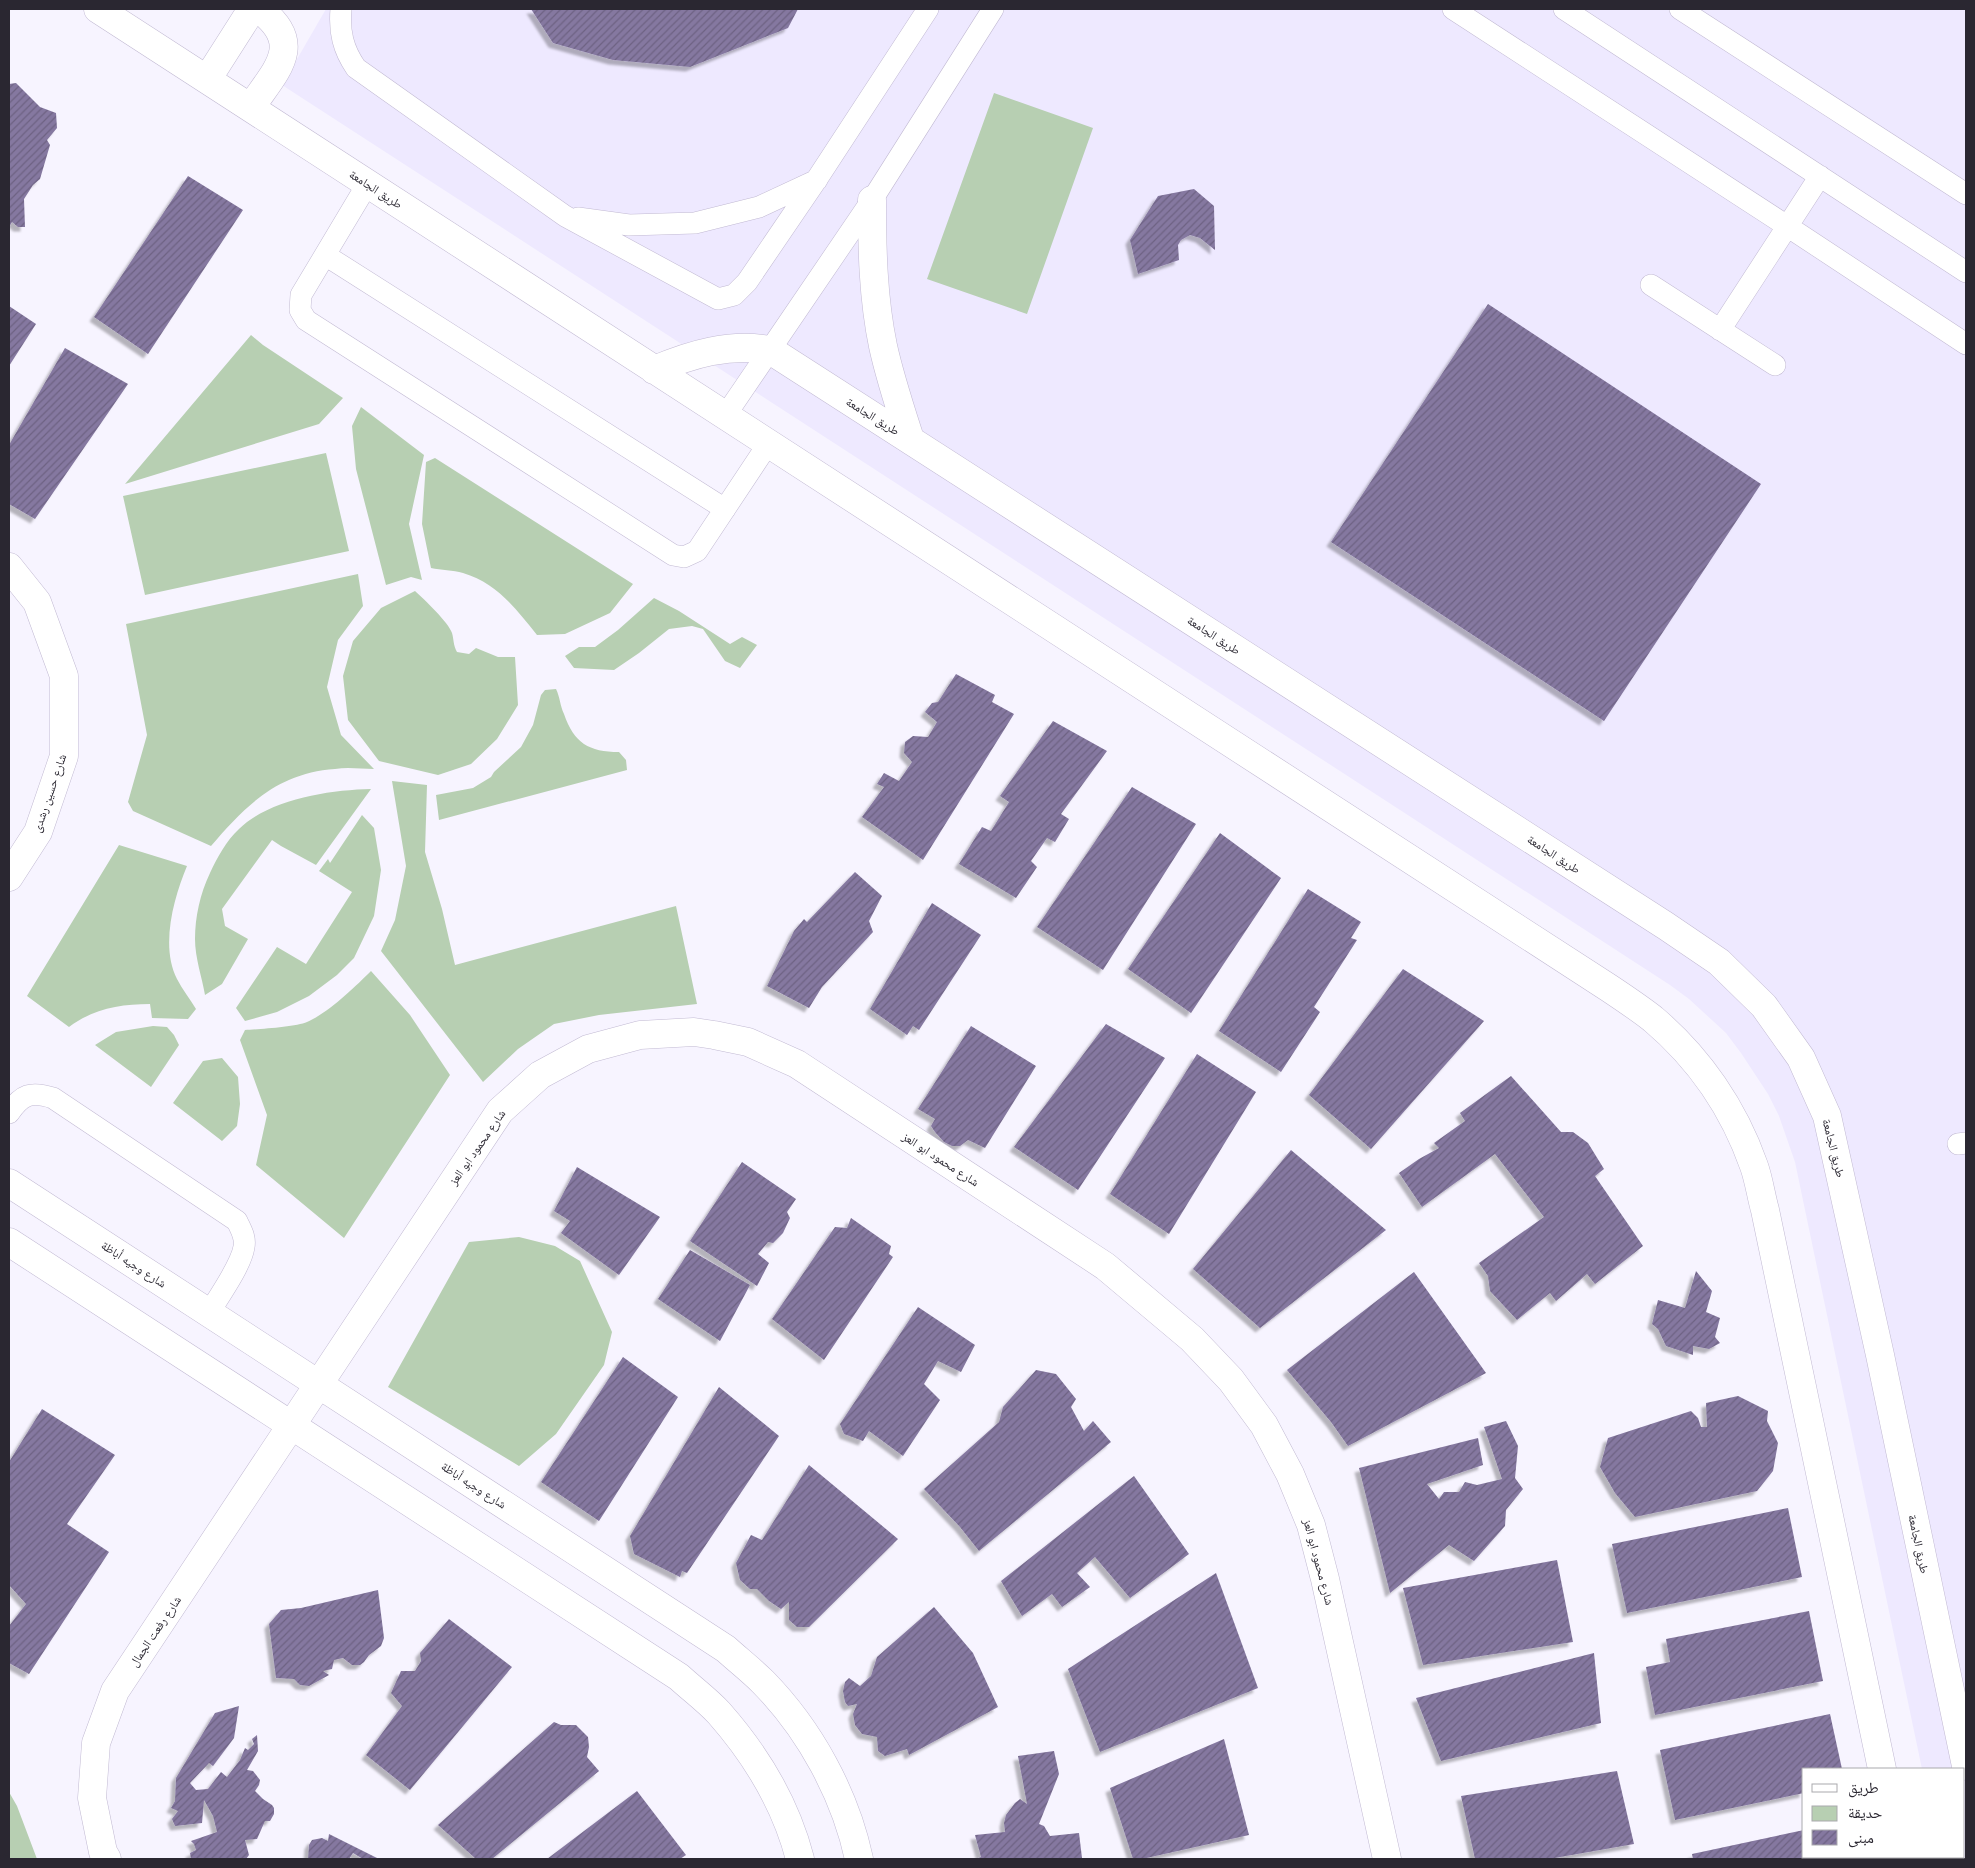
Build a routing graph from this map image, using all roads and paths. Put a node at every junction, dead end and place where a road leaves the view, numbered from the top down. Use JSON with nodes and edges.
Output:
{"nodes":[{"id":1,"x":98,"y":9,"type":"edge"},
{"id":2,"x":252,"y":9,"type":"edge"},
{"id":3,"x":259,"y":9,"type":"edge"},
{"id":4,"x":341,"y":9,"type":"edge"},
{"id":5,"x":928,"y":9,"type":"edge"},
{"id":6,"x":993,"y":9,"type":"edge"},
{"id":7,"x":1453,"y":9,"type":"edge"},
{"id":8,"x":1564,"y":9,"type":"edge"},
{"id":9,"x":1680,"y":9,"type":"edge"},
{"id":10,"x":208,"y":78,"type":"junction"},
{"id":11,"x":251,"y":107,"type":"junction"},
{"id":12,"x":1820,"y":176,"type":"junction"},
{"id":13,"x":817,"y":180,"type":"junction"},
{"id":14,"x":368,"y":183,"type":"junction"},
{"id":15,"x":1966,"y":194,"type":"edge"},
{"id":16,"x":872,"y":200,"type":"junction"},
{"id":17,"x":565,"y":216,"type":"junction"},
{"id":18,"x":1787,"y":226,"type":"junction"},
{"id":19,"x":325,"y":255,"type":"junction"},
{"id":20,"x":1966,"y":272,"type":"edge"},
{"id":21,"x":1651,"y":285,"type":"dead end"},
{"id":22,"x":1720,"y":330,"type":"junction"},
{"id":23,"x":1966,"y":344,"type":"edge"},
{"id":24,"x":770,"y":350,"type":"junction"},
{"id":25,"x":1775,"y":365,"type":"dead end"},
{"id":26,"x":654,"y":370,"type":"junction"},
{"id":27,"x":725,"y":416,"type":"junction"},
{"id":28,"x":910,"y":439,"type":"junction"},
{"id":29,"x":768,"y":444,"type":"junction"},
{"id":30,"x":725,"y":508,"type":"junction"},
{"id":31,"x":9,"y":568,"type":"edge"},
{"id":32,"x":9,"y":876,"type":"edge"},
{"id":33,"x":9,"y":1113,"type":"edge"},
{"id":34,"x":9,"y":1183,"type":"edge"},
{"id":35,"x":9,"y":1242,"type":"edge"},
{"id":36,"x":209,"y":1313,"type":"junction"},
{"id":37,"x":318,"y":1384,"type":"junction"},
{"id":38,"x":290,"y":1426,"type":"junction"},
{"id":39,"x":1966,"y":1766,"type":"edge"},
{"id":40,"x":1882,"y":1768,"type":"edge"},
{"id":41,"x":107,"y":1859,"type":"edge"},
{"id":42,"x":800,"y":1859,"type":"edge"},
{"id":43,"x":859,"y":1859,"type":"edge"},
{"id":44,"x":1387,"y":1859,"type":"edge"}],
"edges":[{"from":1,"to":10,"type":"street","name":"طريق الجامعة"},
{"from":2,"to":10,"type":"street"},
{"from":3,"to":11,"type":"street"},
{"from":4,"to":17,"type":"lane"},
{"from":5,"to":13,"type":"lane"},
{"from":6,"to":16,"type":"lane"},
{"from":7,"to":18,"type":"lane"},
{"from":8,"to":12,"type":"lane"},
{"from":9,"to":15,"type":"lane"},
{"from":10,"to":11,"type":"street","name":"طريق الجامعة"},
{"from":11,"to":14,"type":"street","name":"طريق الجامعة"},
{"from":12,"to":18,"type":"lane"},
{"from":12,"to":20,"type":"lane"},
{"from":13,"to":17,"type":"lane"},
{"from":13,"to":17,"type":"lane"},
{"from":14,"to":19,"type":"lane"},
{"from":14,"to":26,"type":"street","name":"طريق الجامعة"},
{"from":16,"to":24,"type":"lane"},
{"from":16,"to":28,"type":"street"},
{"from":18,"to":22,"type":"lane"},
{"from":18,"to":23,"type":"lane"},
{"from":19,"to":30,"type":"lane"},
{"from":19,"to":30,"type":"lane"},
{"from":21,"to":22,"type":"lane"},
{"from":22,"to":25,"type":"lane"},
{"from":24,"to":26,"type":"street","name":"طريق الجامعة"},
{"from":24,"to":27,"type":"lane"},
{"from":24,"to":28,"type":"street","name":"طريق الجامعة"},
{"from":26,"to":27,"type":"street","name":"طريق الجامعة"},
{"from":27,"to":29,"type":"street","name":"طريق الجامعة"},
{"from":28,"to":39,"type":"street","name":"طريق الجامعة"},
{"from":29,"to":30,"type":"lane"},
{"from":29,"to":40,"type":"street","name":"طريق الجامعة"},
{"from":31,"to":32,"type":"street","name":"شارع حسين رشدى"},
{"from":33,"to":36,"type":"lane"},
{"from":34,"to":36,"type":"street","name":"شارع وجيه أباظة"},
{"from":35,"to":38,"type":"street"},
{"from":36,"to":37,"type":"street","name":"شارع وجيه أباظة"},
{"from":37,"to":38,"type":"street","name":"شارع محمود ابو العز"},
{"from":37,"to":43,"type":"street","name":"شارع وجيه أباظة"},
{"from":37,"to":44,"type":"street","name":"شارع محمود ابو العز"},
{"from":38,"to":41,"type":"street","name":"شارع رفعت الجمال"},
{"from":38,"to":42,"type":"street"}]}
